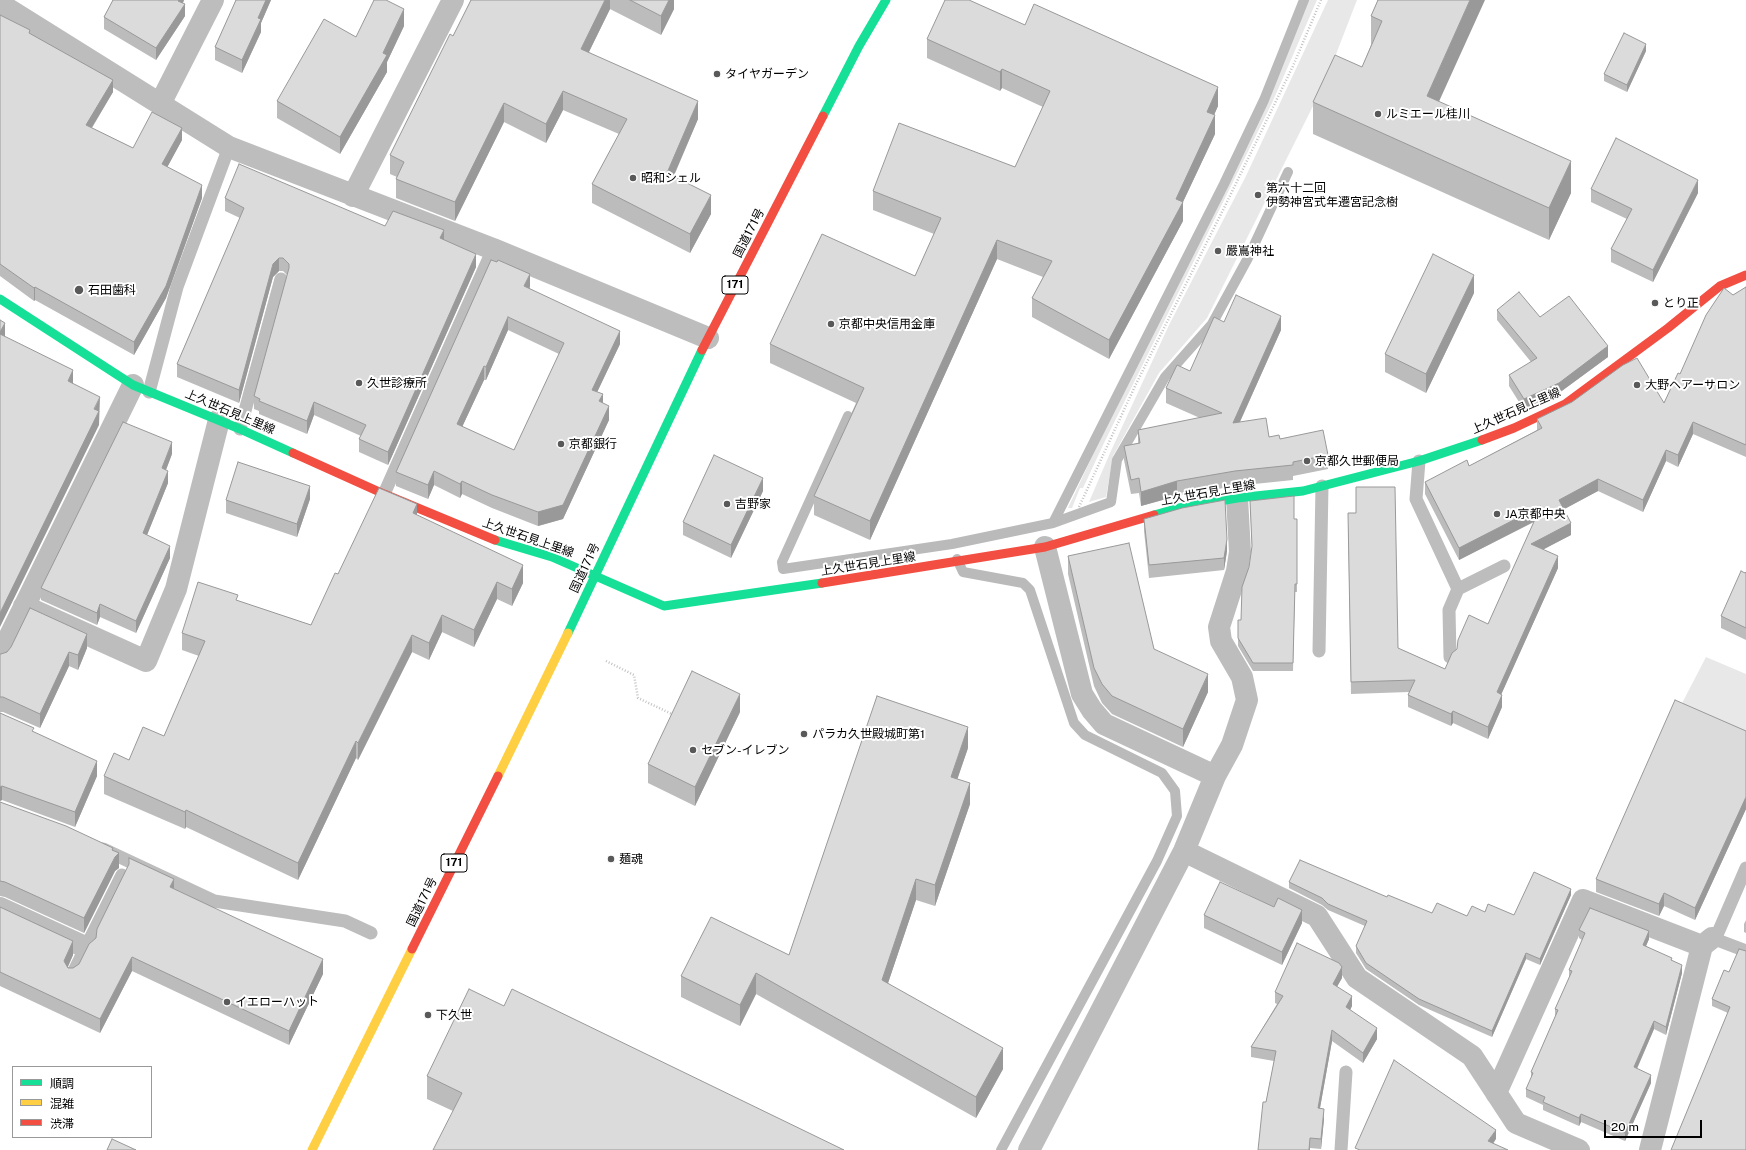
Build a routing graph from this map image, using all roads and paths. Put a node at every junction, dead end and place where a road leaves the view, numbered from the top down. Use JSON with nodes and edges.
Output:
{"nodes":[{"id":1,"x":213,"y":0,"type":"edge"},
{"id":2,"x":453,"y":0,"type":"edge"},
{"id":3,"x":886,"y":0,"type":"edge"},
{"id":4,"x":1321,"y":0,"type":"edge"},
{"id":5,"x":0,"y":4,"type":"edge"},
{"id":6,"x":160,"y":104,"type":"junction"},
{"id":7,"x":229,"y":147,"type":"junction"},
{"id":8,"x":353,"y":196,"type":"junction"},
{"id":9,"x":493,"y":249,"type":"junction"},
{"id":10,"x":1746,"y":275,"type":"edge"},
{"id":11,"x":282,"y":279,"type":"dead end"},
{"id":12,"x":0,"y":299,"type":"edge"},
{"id":13,"x":708,"y":338,"type":"junction"},
{"id":14,"x":141,"y":389,"type":"junction"},
{"id":15,"x":219,"y":420,"type":"junction"},
{"id":16,"x":240,"y":429,"type":"junction"},
{"id":17,"x":1419,"y":461,"type":"junction"},
{"id":18,"x":1322,"y":486,"type":"junction"},
{"id":19,"x":384,"y":494,"type":"junction"},
{"id":20,"x":1237,"y":498,"type":"junction"},
{"id":21,"x":1079,"y":508,"type":"dead end"},
{"id":22,"x":1045,"y":547,"type":"junction"},
{"id":23,"x":1504,"y":566,"type":"dead end"},
{"id":24,"x":595,"y":576,"type":"junction"},
{"id":25,"x":1458,"y":589,"type":"junction"},
{"id":26,"x":24,"y":606,"type":"junction"},
{"id":27,"x":1319,"y":651,"type":"dead end"},
{"id":28,"x":0,"y":656,"type":"edge"},
{"id":29,"x":1450,"y":657,"type":"edge"},
{"id":30,"x":606,"y":662,"type":"dead end"},
{"id":31,"x":679,"y":717,"type":"edge"},
{"id":32,"x":1214,"y":776,"type":"junction"},
{"id":33,"x":89,"y":842,"type":"edge"},
{"id":34,"x":1184,"y":851,"type":"junction"},
{"id":35,"x":1746,"y":868,"type":"edge"},
{"id":36,"x":122,"y":875,"type":"edge"},
{"id":37,"x":0,"y":908,"type":"edge"},
{"id":38,"x":371,"y":933,"type":"dead end"},
{"id":39,"x":1707,"y":942,"type":"junction"},
{"id":40,"x":85,"y":947,"type":"junction"},
{"id":41,"x":1746,"y":950,"type":"edge"},
{"id":42,"x":72,"y":975,"type":"edge"},
{"id":43,"x":1346,"y":1072,"type":"dead end"},
{"id":44,"x":1496,"y":1093,"type":"junction"},
{"id":45,"x":312,"y":1150,"type":"edge"},
{"id":46,"x":1029,"y":1150,"type":"edge"},
{"id":47,"x":1341,"y":1150,"type":"edge"},
{"id":48,"x":1579,"y":1150,"type":"edge"},
{"id":49,"x":1650,"y":1150,"type":"edge"}],
"edges":[{"from":1,"to":6,"type":"street"},
{"from":2,"to":8,"type":"street"},
{"from":3,"to":13,"type":"main road","name":"国道171号","number":"171"},
{"from":4,"to":21,"type":"path"},
{"from":5,"to":6,"type":"street"},
{"from":6,"to":7,"type":"street"},
{"from":7,"to":8,"type":"street"},
{"from":7,"to":14,"type":"lane"},
{"from":8,"to":9,"type":"street"},
{"from":9,"to":13,"type":"street"},
{"from":9,"to":19,"type":"lane"},
{"from":10,"to":17,"type":"main road","name":"上久世石見上里線"},
{"from":11,"to":16,"type":"lane"},
{"from":12,"to":14,"type":"main road","name":"上久世石見上里線"},
{"from":13,"to":24,"type":"main road","name":"国道171号","number":"171"},
{"from":14,"to":15,"type":"main road","name":"上久世石見上里線"},
{"from":14,"to":26,"type":"street"},
{"from":15,"to":16,"type":"main road","name":"上久世石見上里線"},
{"from":15,"to":26,"type":"street"},
{"from":16,"to":19,"type":"main road","name":"上久世石見上里線"},
{"from":17,"to":18,"type":"main road","name":"上久世石見上里線"},
{"from":17,"to":25,"type":"lane"},
{"from":18,"to":20,"type":"main road","name":"上久世石見上里線"},
{"from":18,"to":27,"type":"lane"},
{"from":19,"to":24,"type":"main road","name":"上久世石見上里線"},
{"from":20,"to":22,"type":"main road","name":"上久世石見上里線"},
{"from":20,"to":32,"type":"street"},
{"from":22,"to":24,"type":"main road","name":"上久世石見上里線"},
{"from":22,"to":32,"type":"street"},
{"from":23,"to":25,"type":"lane"},
{"from":24,"to":45,"type":"main road","name":"国道171号","number":"171"},
{"from":25,"to":29,"type":"lane"},
{"from":26,"to":28,"type":"street"},
{"from":30,"to":31,"type":"path"},
{"from":32,"to":34,"type":"street"},
{"from":33,"to":38,"type":"lane"},
{"from":34,"to":44,"type":"street"},
{"from":34,"to":46,"type":"street"},
{"from":35,"to":39,"type":"lane"},
{"from":36,"to":40,"type":"lane"},
{"from":37,"to":40,"type":"street"},
{"from":39,"to":41,"type":"lane"},
{"from":39,"to":44,"type":"street"},
{"from":39,"to":49,"type":"street"},
{"from":40,"to":42,"type":"lane"},
{"from":43,"to":47,"type":"lane"},
{"from":44,"to":48,"type":"street"}]}
